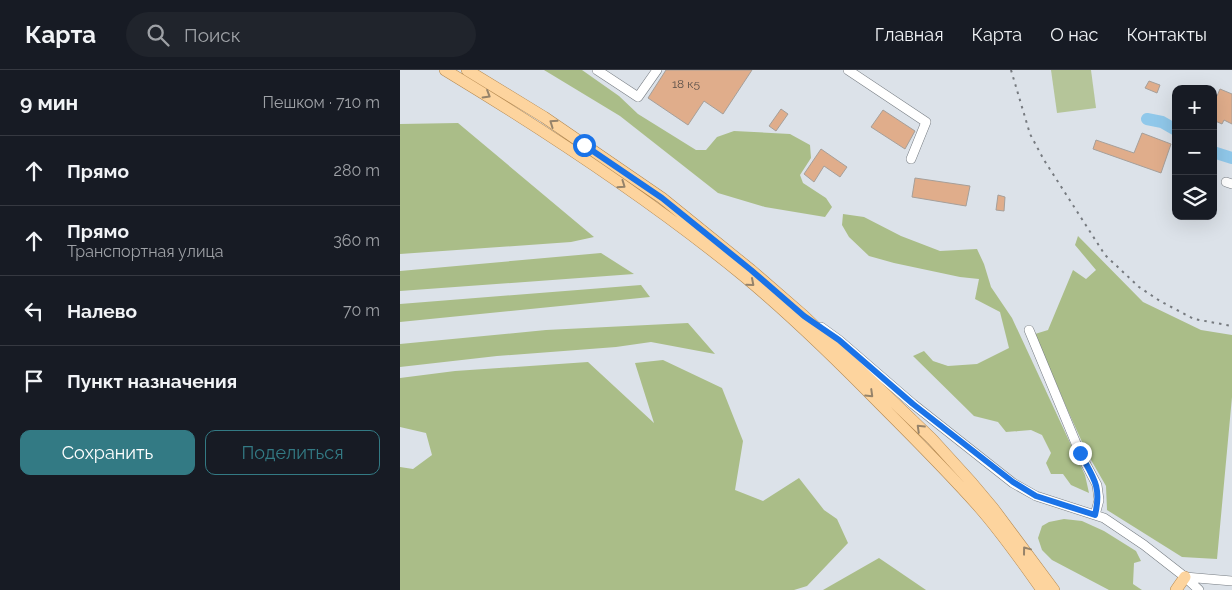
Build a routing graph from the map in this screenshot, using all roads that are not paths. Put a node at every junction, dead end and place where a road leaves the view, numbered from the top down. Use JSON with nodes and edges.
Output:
{"nodes":[{"id":1,"x":445,"y":70,"type":"edge"},
{"id":2,"x":467,"y":70,"type":"edge"},
{"id":3,"x":597,"y":70,"type":"edge"},
{"id":4,"x":656,"y":70,"type":"edge"},
{"id":5,"x":848,"y":70,"type":"edge"},
{"id":6,"x":911,"y":159,"type":"dead end"},
{"id":7,"x":804,"y":316,"type":"junction"},
{"id":8,"x":1029,"y":330,"type":"dead end"},
{"id":9,"x":1095,"y":515,"type":"junction"},
{"id":10,"x":1185,"y":577,"type":"junction"},
{"id":11,"x":1232,"y":581,"type":"edge"},
{"id":12,"x":1042,"y":590,"type":"edge"},
{"id":13,"x":1054,"y":590,"type":"edge"},
{"id":14,"x":1176,"y":590,"type":"edge"},
{"id":15,"x":1199,"y":590,"type":"edge"}],
"edges":[{"from":1,"to":12,"type":"main road","one_way":true},
{"from":7,"to":2,"type":"main road","one_way":true},
{"from":3,"to":4,"type":"street"},
{"from":5,"to":6,"type":"street"},
{"from":7,"to":9,"type":"street"},
{"from":13,"to":7,"type":"main road","one_way":true},
{"from":8,"to":9,"type":"street"},
{"from":9,"to":10,"type":"street"},
{"from":10,"to":11,"type":"street"},
{"from":10,"to":14,"type":"main road"},
{"from":10,"to":15,"type":"street"}]}
